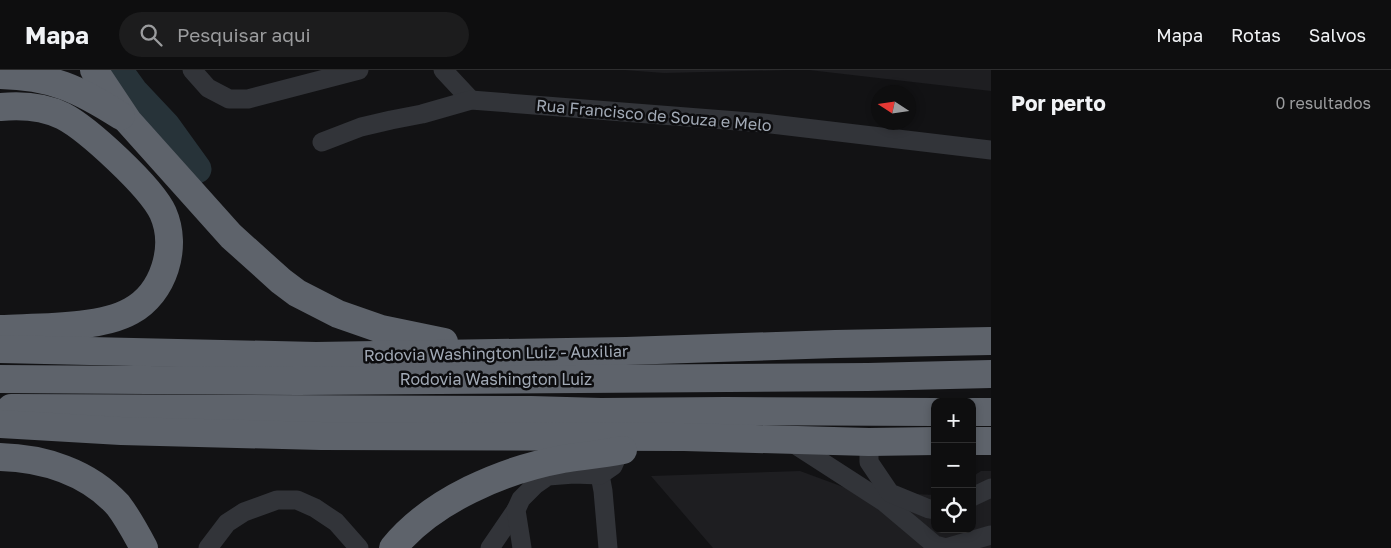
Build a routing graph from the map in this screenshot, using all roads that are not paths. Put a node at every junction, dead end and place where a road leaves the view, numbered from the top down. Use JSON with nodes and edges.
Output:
{"nodes":[{"id":1,"x":94,"y":70,"type":"edge"},
{"id":2,"x":192,"y":70,"type":"edge"},
{"id":3,"x":358,"y":70,"type":"edge"},
{"id":4,"x":444,"y":70,"type":"edge"},
{"id":5,"x":0,"y":75,"type":"edge"},
{"id":6,"x":471,"y":100,"type":"junction"},
{"id":7,"x":0,"y":107,"type":"edge"},
{"id":8,"x":128,"y":122,"type":"junction"},
{"id":9,"x":322,"y":142,"type":"dead end"},
{"id":10,"x":991,"y":150,"type":"edge"},
{"id":11,"x":0,"y":328,"type":"edge"},
{"id":12,"x":991,"y":341,"type":"edge"},
{"id":13,"x":0,"y":349,"type":"edge"},
{"id":14,"x":626,"y":351,"type":"junction"},
{"id":15,"x":518,"y":352,"type":"junction"},
{"id":16,"x":297,"y":364,"type":"junction"},
{"id":17,"x":991,"y":374,"type":"edge"},
{"id":18,"x":933,"y":376,"type":"junction"},
{"id":19,"x":0,"y":378,"type":"edge"},
{"id":20,"x":0,"y":408,"type":"edge"},
{"id":21,"x":931,"y":412,"type":"edge"},
{"id":22,"x":976,"y":412,"type":"edge"},
{"id":23,"x":991,"y":412,"type":"edge"},
{"id":24,"x":0,"y":424,"type":"edge"},
{"id":25,"x":684,"y":437,"type":"junction"},
{"id":26,"x":787,"y":440,"type":"junction"},
{"id":27,"x":931,"y":441,"type":"edge"},
{"id":28,"x":976,"y":441,"type":"edge"},
{"id":29,"x":991,"y":441,"type":"edge"},
{"id":30,"x":869,"y":442,"type":"junction"},
{"id":31,"x":620,"y":450,"type":"junction"},
{"id":32,"x":0,"y":456,"type":"edge"},
{"id":33,"x":600,"y":475,"type":"junction"},
{"id":34,"x":991,"y":488,"type":"edge"},
{"id":35,"x":976,"y":495,"type":"edge"},
{"id":36,"x":931,"y":509,"type":"edge"},
{"id":37,"x":516,"y":510,"type":"junction"},
{"id":38,"x":991,"y":536,"type":"edge"},
{"id":39,"x":398,"y":542,"type":"edge"},
{"id":40,"x":144,"y":548,"type":"edge"},
{"id":41,"x":208,"y":548,"type":"edge"},
{"id":42,"x":359,"y":548,"type":"edge"},
{"id":43,"x":490,"y":548,"type":"edge"},
{"id":44,"x":522,"y":548,"type":"edge"},
{"id":45,"x":608,"y":548,"type":"edge"}],
"edges":[{"from":1,"to":8,"type":"highway"},
{"from":2,"to":3,"type":"street"},
{"from":4,"to":6,"type":"street"},
{"from":5,"to":8,"type":"highway"},
{"from":6,"to":9,"type":"street","name":"Rua Francisco de Souza e Melo"},
{"from":6,"to":10,"type":"street","name":"Rua Francisco de Souza e Melo"},
{"from":7,"to":11,"type":"highway"},
{"from":8,"to":15,"type":"highway"},
{"from":12,"to":14,"type":"highway","name":"Rodovia Washington Luiz - Auxiliar"},
{"from":13,"to":16,"type":"highway","name":"Rodovia Washington Luiz - Auxiliar"},
{"from":14,"to":15,"type":"highway","name":"Rodovia Washington Luiz - Auxiliar"},
{"from":14,"to":18,"type":"highway"},
{"from":15,"to":16,"type":"highway","name":"Rodovia Washington Luiz - Auxiliar"},
{"from":16,"to":18,"type":"highway","name":"Rodovia Washington Luiz"},
{"from":16,"to":19,"type":"highway"},
{"from":17,"to":18,"type":"highway","name":"Rodovia Washington Luiz"},
{"from":20,"to":21,"type":"highway","name":"Rodovia Washington Luiz"},
{"from":22,"to":23,"type":"highway"},
{"from":24,"to":25,"type":"highway"},
{"from":25,"to":26,"type":"highway"},
{"from":25,"to":31,"type":"highway"},
{"from":26,"to":30,"type":"highway"},
{"from":26,"to":38,"type":"street"},
{"from":27,"to":30,"type":"highway"},
{"from":28,"to":29,"type":"highway"},
{"from":30,"to":36,"type":"street"},
{"from":31,"to":33,"type":"street"},
{"from":31,"to":39,"type":"highway"},
{"from":32,"to":40,"type":"highway"},
{"from":33,"to":37,"type":"street"},
{"from":33,"to":45,"type":"street"},
{"from":34,"to":35,"type":"street"},
{"from":37,"to":43,"type":"street"},
{"from":37,"to":44,"type":"street"},
{"from":41,"to":42,"type":"street"}]}
